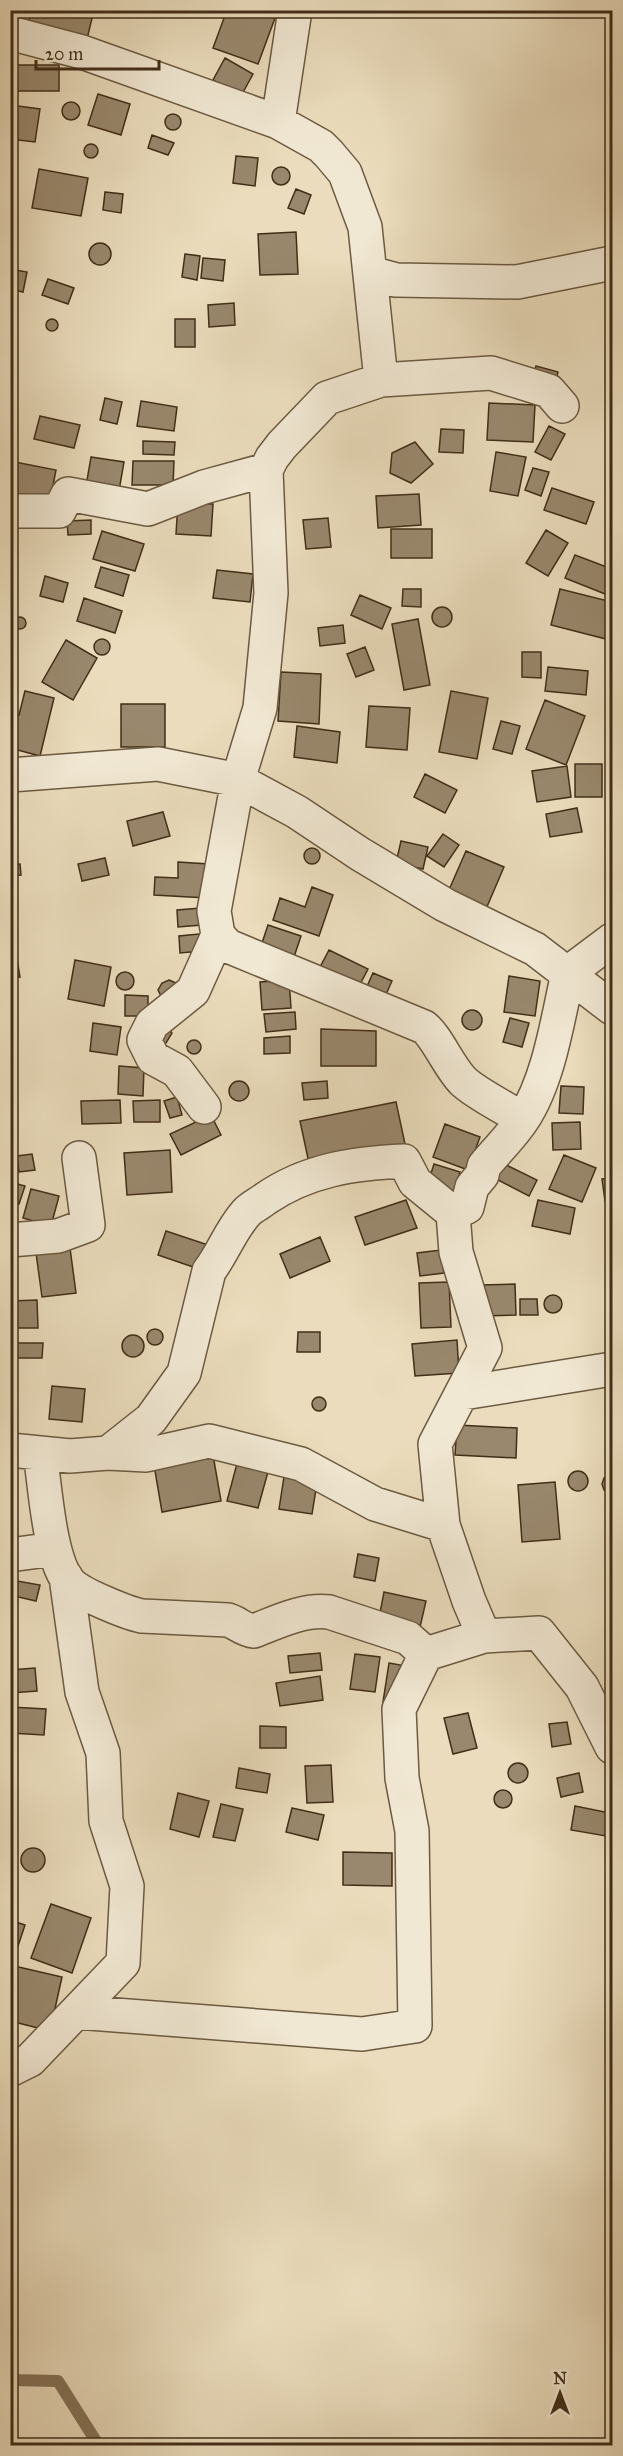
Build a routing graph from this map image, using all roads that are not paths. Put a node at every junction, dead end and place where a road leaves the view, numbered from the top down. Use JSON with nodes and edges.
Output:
{"nodes":[{"id":1,"x":295,"y":10,"type":"edge"},
{"id":2,"x":10,"y":33,"type":"edge"},
{"id":3,"x":278,"y":122,"type":"junction"},
{"id":4,"x":612,"y":263,"type":"edge"},
{"id":5,"x":370,"y":273,"type":"junction"},
{"id":6,"x":381,"y":380,"type":"junction"},
{"id":7,"x":562,"y":406,"type":"dead end"},
{"id":8,"x":266,"y":470,"type":"junction"},
{"id":9,"x":10,"y":512,"type":"edge"},
{"id":10,"x":10,"y":775,"type":"edge"},
{"id":11,"x":238,"y":780,"type":"junction"},
{"id":12,"x":218,"y":935,"type":"junction"},
{"id":13,"x":612,"y":940,"type":"edge"},
{"id":14,"x":568,"y":973,"type":"junction"},
{"id":15,"x":612,"y":1008,"type":"edge"},
{"id":16,"x":204,"y":1107,"type":"dead end"},
{"id":17,"x":523,"y":1119,"type":"junction"},
{"id":18,"x":79,"y":1158,"type":"dead end"},
{"id":19,"x":453,"y":1213,"type":"junction"},
{"id":20,"x":10,"y":1240,"type":"edge"},
{"id":21,"x":612,"y":1369,"type":"edge"},
{"id":22,"x":463,"y":1393,"type":"junction"},
{"id":23,"x":25,"y":1451,"type":"edge"},
{"id":24,"x":108,"y":1453,"type":"junction"},
{"id":25,"x":443,"y":1525,"type":"junction"},
{"id":26,"x":10,"y":1555,"type":"edge"},
{"id":27,"x":60,"y":1563,"type":"junction"},
{"id":28,"x":484,"y":1636,"type":"junction"},
{"id":29,"x":426,"y":1654,"type":"junction"},
{"id":30,"x":612,"y":1747,"type":"edge"},
{"id":31,"x":76,"y":2012,"type":"junction"},
{"id":32,"x":10,"y":2070,"type":"edge"}],
"edges":[{"from":1,"to":3,"type":"street"},
{"from":2,"to":3,"type":"street"},
{"from":3,"to":5,"type":"street"},
{"from":4,"to":5,"type":"street"},
{"from":5,"to":6,"type":"street"},
{"from":6,"to":7,"type":"street"},
{"from":6,"to":8,"type":"street"},
{"from":8,"to":9,"type":"street"},
{"from":8,"to":11,"type":"street"},
{"from":10,"to":11,"type":"street"},
{"from":11,"to":12,"type":"street"},
{"from":11,"to":14,"type":"street"},
{"from":12,"to":16,"type":"street"},
{"from":12,"to":17,"type":"street"},
{"from":13,"to":14,"type":"street"},
{"from":14,"to":15,"type":"street"},
{"from":14,"to":17,"type":"street"},
{"from":17,"to":19,"type":"street"},
{"from":18,"to":20,"type":"street"},
{"from":19,"to":22,"type":"street"},
{"from":19,"to":24,"type":"street"},
{"from":21,"to":22,"type":"street"},
{"from":22,"to":25,"type":"street"},
{"from":23,"to":24,"type":"street"},
{"from":23,"to":27,"type":"street"},
{"from":24,"to":25,"type":"street"},
{"from":25,"to":28,"type":"street"},
{"from":26,"to":27,"type":"street"},
{"from":27,"to":29,"type":"street"},
{"from":27,"to":31,"type":"street"},
{"from":28,"to":29,"type":"street"},
{"from":28,"to":30,"type":"street"},
{"from":29,"to":31,"type":"street"},
{"from":31,"to":32,"type":"street"}]}
